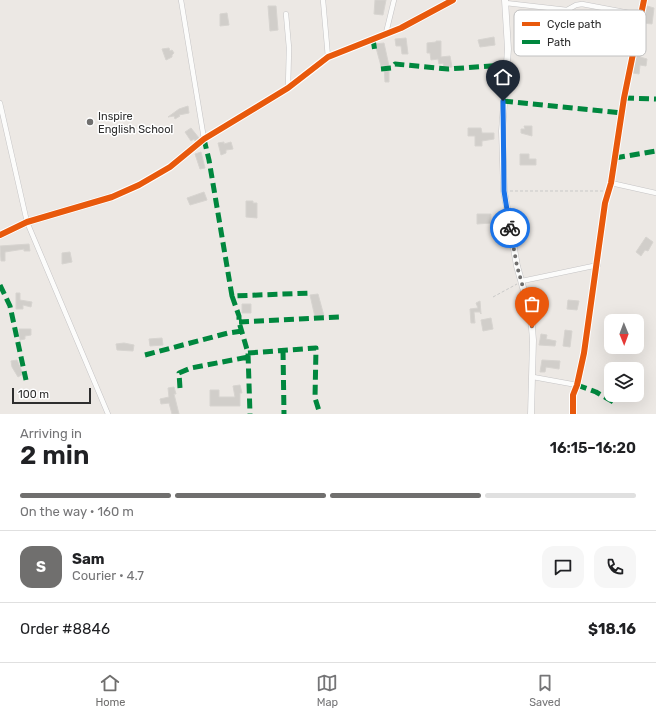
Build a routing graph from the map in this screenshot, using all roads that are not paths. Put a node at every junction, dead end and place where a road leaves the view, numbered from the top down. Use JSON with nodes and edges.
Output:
{"nodes":[{"id":1,"x":181,"y":0,"type":"edge"},
{"id":2,"x":323,"y":0,"type":"edge"},
{"id":3,"x":394,"y":0,"type":"edge"},
{"id":4,"x":453,"y":0,"type":"edge"},
{"id":5,"x":644,"y":0,"type":"edge"},
{"id":6,"x":505,"y":2,"type":"edge"},
{"id":7,"x":567,"y":10,"type":"edge"},
{"id":8,"x":567,"y":10,"type":"edge"},
{"id":9,"x":614,"y":10,"type":"edge"},
{"id":10,"x":641,"y":10,"type":"edge"},
{"id":11,"x":286,"y":14,"type":"dead end"},
{"id":12,"x":386,"y":34,"type":"junction"},
{"id":13,"x":633,"y":56,"type":"edge"},
{"id":14,"x":328,"y":58,"type":"junction"},
{"id":15,"x":288,"y":88,"type":"junction"},
{"id":16,"x":0,"y":103,"type":"edge"},
{"id":17,"x":204,"y":139,"type":"junction"},
{"id":18,"x":611,"y":183,"type":"junction"},
{"id":19,"x":656,"y":193,"type":"edge"},
{"id":20,"x":27,"y":222,"type":"junction"},
{"id":21,"x":0,"y":235,"type":"edge"},
{"id":22,"x":598,"y":265,"type":"junction"},
{"id":23,"x":522,"y":281,"type":"junction"},
{"id":24,"x":533,"y":377,"type":"junction"},
{"id":25,"x":577,"y":386,"type":"junction"},
{"id":26,"x":108,"y":414,"type":"edge"},
{"id":27,"x":531,"y":414,"type":"edge"},
{"id":28,"x":573,"y":414,"type":"edge"}],
"edges":[{"from":1,"to":17,"type":"street"},
{"from":2,"to":14,"type":"street"},
{"from":3,"to":12,"type":"street"},
{"from":4,"to":12,"type":"street"},
{"from":5,"to":10,"type":"street"},
{"from":6,"to":8,"type":"street"},
{"from":6,"to":23,"type":"street"},
{"from":7,"to":9,"type":"street"},
{"from":11,"to":15,"type":"street"},
{"from":12,"to":14,"type":"street"},
{"from":13,"to":18,"type":"street"},
{"from":14,"to":15,"type":"street"},
{"from":15,"to":17,"type":"street"},
{"from":16,"to":20,"type":"street"},
{"from":17,"to":20,"type":"street"},
{"from":18,"to":19,"type":"street"},
{"from":18,"to":22,"type":"street"},
{"from":20,"to":21,"type":"street"},
{"from":20,"to":26,"type":"street"},
{"from":22,"to":23,"type":"street"},
{"from":22,"to":25,"type":"street"},
{"from":23,"to":24,"type":"street"},
{"from":24,"to":25,"type":"street"},
{"from":24,"to":27,"type":"street"},
{"from":25,"to":28,"type":"street"}]}
